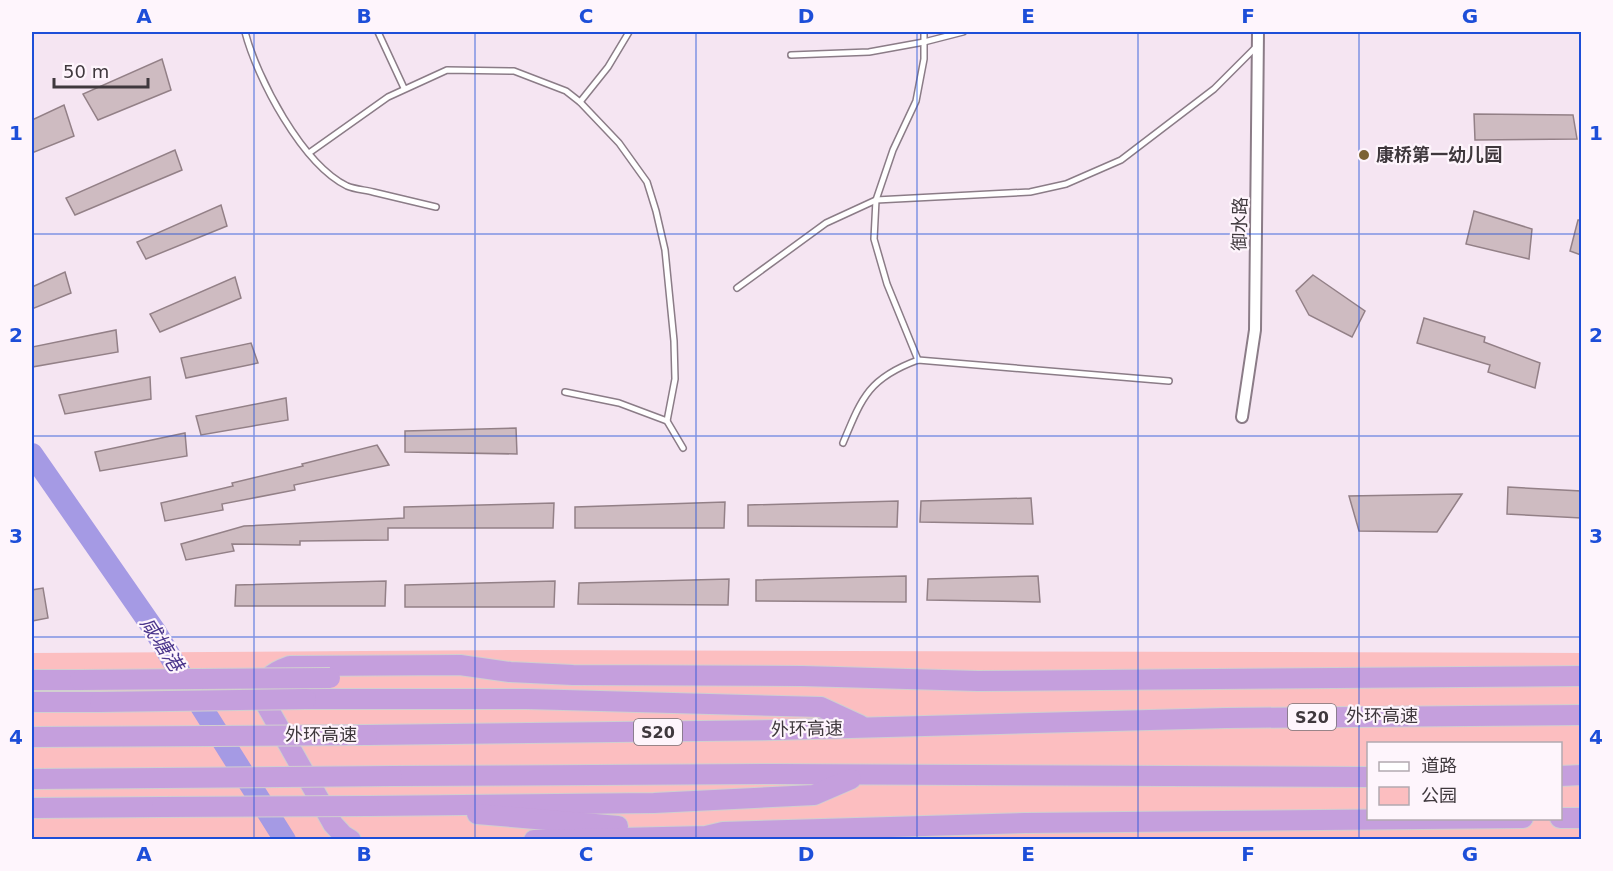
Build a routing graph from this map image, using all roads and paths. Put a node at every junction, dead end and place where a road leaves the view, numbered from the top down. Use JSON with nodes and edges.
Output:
{"nodes":[{"id":1,"x":245,"y":32,"type":"edge"},
{"id":2,"x":378,"y":32,"type":"edge"},
{"id":3,"x":629,"y":32,"type":"edge"},
{"id":4,"x":924,"y":32,"type":"edge"},
{"id":5,"x":963,"y":32,"type":"edge"},
{"id":6,"x":1258,"y":32,"type":"edge"},
{"id":7,"x":924,"y":42,"type":"junction"},
{"id":8,"x":1258,"y":45,"type":"junction"},
{"id":9,"x":790,"y":55,"type":"dead end"},
{"id":10,"x":404,"y":88,"type":"junction"},
{"id":11,"x":580,"y":102,"type":"junction"},
{"id":12,"x":309,"y":153,"type":"junction"},
{"id":13,"x":876,"y":200,"type":"junction"},
{"id":14,"x":436,"y":207,"type":"dead end"},
{"id":15,"x":737,"y":288,"type":"dead end"},
{"id":16,"x":918,"y":360,"type":"junction"},
{"id":17,"x":1169,"y":381,"type":"dead end"},
{"id":18,"x":565,"y":392,"type":"dead end"},
{"id":19,"x":1242,"y":417,"type":"dead end"},
{"id":20,"x":667,"y":421,"type":"junction"},
{"id":21,"x":843,"y":443,"type":"dead end"},
{"id":22,"x":683,"y":448,"type":"dead end"},
{"id":23,"x":510,"y":672,"type":"junction"},
{"id":24,"x":1581,"y":676,"type":"edge"},
{"id":25,"x":471,"y":677,"type":"junction"},
{"id":26,"x":32,"y":680,"type":"edge"},
{"id":27,"x":569,"y":700,"type":"junction"},
{"id":28,"x":32,"y":702,"type":"edge"},
{"id":29,"x":1581,"y":715,"type":"edge"},
{"id":30,"x":866,"y":728,"type":"junction"},
{"id":31,"x":32,"y":737,"type":"edge"},
{"id":32,"x":859,"y":775,"type":"junction"},
{"id":33,"x":1562,"y":776,"type":"edge"},
{"id":34,"x":1581,"y":776,"type":"edge"},
{"id":35,"x":1367,"y":777,"type":"edge"},
{"id":36,"x":32,"y":779,"type":"edge"},
{"id":37,"x":442,"y":805,"type":"junction"},
{"id":38,"x":32,"y":808,"type":"edge"},
{"id":39,"x":1562,"y":818,"type":"edge"},
{"id":40,"x":1581,"y":818,"type":"edge"},
{"id":41,"x":1399,"y":820,"type":"edge"},
{"id":42,"x":723,"y":832,"type":"junction"},
{"id":43,"x":351,"y":840,"type":"edge"},
{"id":44,"x":534,"y":840,"type":"edge"}],
"edges":[{"from":1,"to":12,"type":"lane"},
{"from":2,"to":10,"type":"lane"},
{"from":3,"to":11,"type":"lane"},
{"from":4,"to":7,"type":"lane"},
{"from":5,"to":7,"type":"lane"},
{"from":6,"to":8,"type":"street","name":"御水路"},
{"from":7,"to":9,"type":"lane"},
{"from":7,"to":13,"type":"lane"},
{"from":8,"to":13,"type":"lane"},
{"from":8,"to":19,"type":"street","name":"御水路"},
{"from":10,"to":11,"type":"lane"},
{"from":10,"to":12,"type":"lane"},
{"from":11,"to":20,"type":"lane"},
{"from":12,"to":14,"type":"lane"},
{"from":13,"to":15,"type":"lane"},
{"from":13,"to":16,"type":"lane"},
{"from":16,"to":17,"type":"lane"},
{"from":16,"to":21,"type":"lane"},
{"from":18,"to":20,"type":"lane"},
{"from":20,"to":22,"type":"lane"},
{"from":23,"to":24,"type":"highway"},
{"from":23,"to":25,"type":"highway"},
{"from":23,"to":43,"type":"highway"},
{"from":25,"to":26,"type":"highway","bridge":true},
{"from":25,"to":27,"type":"highway"},
{"from":27,"to":28,"type":"highway","bridge":true},
{"from":27,"to":30,"type":"highway"},
{"from":29,"to":30,"type":"highway","name":"外环高速","number":"S20"},
{"from":30,"to":31,"type":"highway","name":"外环高速","number":"S20","bridge":true},
{"from":32,"to":35,"type":"highway"},
{"from":32,"to":36,"type":"highway","bridge":true},
{"from":32,"to":37,"type":"highway"},
{"from":33,"to":34,"type":"highway"},
{"from":37,"to":38,"type":"highway","bridge":true},
{"from":37,"to":42,"type":"highway"},
{"from":39,"to":40,"type":"highway"},
{"from":41,"to":42,"type":"highway"},
{"from":42,"to":44,"type":"highway"}]}
